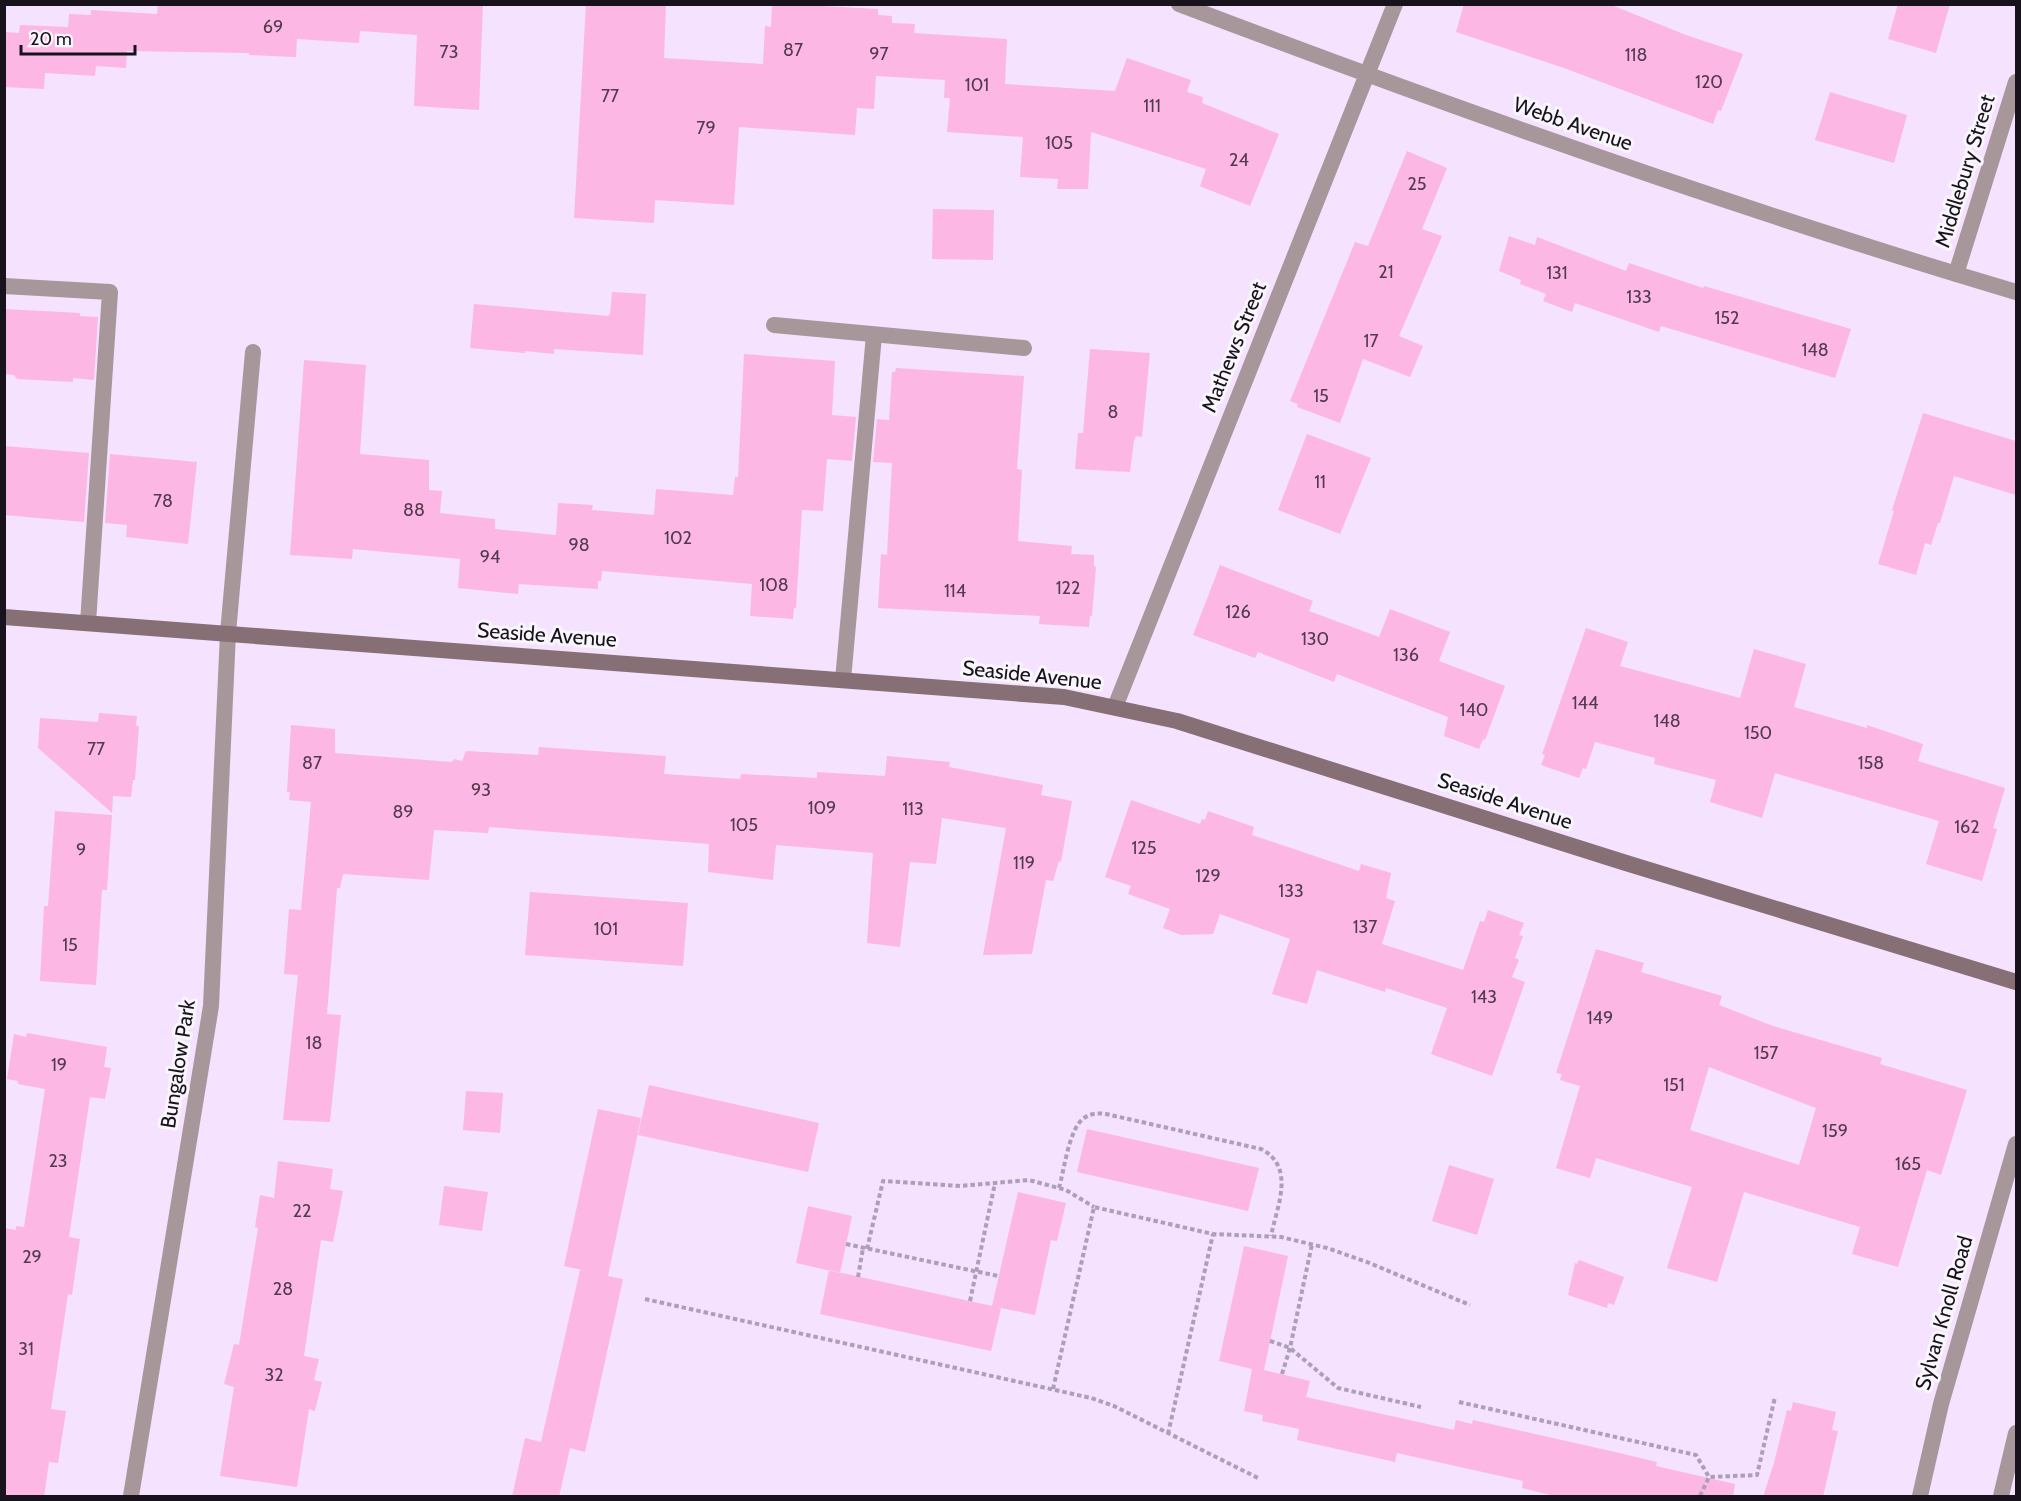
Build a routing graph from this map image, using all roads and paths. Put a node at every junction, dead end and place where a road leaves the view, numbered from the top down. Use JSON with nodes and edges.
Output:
{"nodes":[{"id":1,"x":1179,"y":4,"type":"edge"},
{"id":2,"x":1395,"y":4,"type":"edge"},
{"id":3,"x":1367,"y":75,"type":"junction"},
{"id":4,"x":2016,"y":82,"type":"edge"},
{"id":5,"x":1956,"y":274,"type":"junction"},
{"id":6,"x":4,"y":286,"type":"edge"},
{"id":7,"x":2016,"y":292,"type":"edge"},
{"id":8,"x":774,"y":325,"type":"dead end"},
{"id":9,"x":874,"y":335,"type":"junction"},
{"id":10,"x":1024,"y":348,"type":"dead end"},
{"id":11,"x":253,"y":352,"type":"dead end"},
{"id":12,"x":4,"y":617,"type":"edge"},
{"id":13,"x":88,"y":624,"type":"junction"},
{"id":14,"x":228,"y":633,"type":"junction"},
{"id":15,"x":843,"y":680,"type":"junction"},
{"id":16,"x":1114,"y":707,"type":"junction"},
{"id":17,"x":2016,"y":982,"type":"edge"},
{"id":18,"x":2016,"y":1144,"type":"edge"},
{"id":19,"x":994,"y":1183,"type":"junction"},
{"id":20,"x":1059,"y":1188,"type":"junction"},
{"id":21,"x":1094,"y":1207,"type":"junction"},
{"id":22,"x":1213,"y":1234,"type":"junction"},
{"id":23,"x":1270,"y":1236,"type":"junction"},
{"id":24,"x":846,"y":1244,"type":"dead end"},
{"id":25,"x":1312,"y":1244,"type":"junction"},
{"id":26,"x":865,"y":1248,"type":"junction"},
{"id":27,"x":976,"y":1272,"type":"junction"},
{"id":28,"x":998,"y":1276,"type":"dead end"},
{"id":29,"x":858,"y":1277,"type":"dead end"},
{"id":30,"x":645,"y":1299,"type":"dead end"},
{"id":31,"x":970,"y":1301,"type":"dead end"},
{"id":32,"x":1470,"y":1305,"type":"dead end"},
{"id":33,"x":1270,"y":1341,"type":"dead end"},
{"id":34,"x":1290,"y":1348,"type":"junction"},
{"id":35,"x":1282,"y":1374,"type":"dead end"},
{"id":36,"x":1053,"y":1389,"type":"junction"},
{"id":37,"x":1775,"y":1397,"type":"dead end"},
{"id":38,"x":1459,"y":1402,"type":"dead end"},
{"id":39,"x":1421,"y":1407,"type":"dead end"},
{"id":40,"x":2016,"y":1433,"type":"edge"},
{"id":41,"x":1168,"y":1434,"type":"junction"},
{"id":42,"x":1709,"y":1478,"type":"junction"},
{"id":43,"x":1260,"y":1479,"type":"dead end"},
{"id":44,"x":131,"y":1497,"type":"edge"},
{"id":45,"x":1700,"y":1497,"type":"edge"},
{"id":46,"x":1920,"y":1497,"type":"edge"},
{"id":47,"x":2001,"y":1497,"type":"edge"}],
"edges":[{"from":1,"to":3,"type":"street","name":"Webb Avenue"},
{"from":2,"to":3,"type":"street","name":"Mathews Street"},
{"from":3,"to":5,"type":"street","name":"Webb Avenue"},
{"from":3,"to":16,"type":"street","name":"Mathews Street"},
{"from":4,"to":5,"type":"street","name":"Middlebury Street"},
{"from":5,"to":7,"type":"street","name":"Webb Avenue"},
{"from":6,"to":13,"type":"street"},
{"from":8,"to":9,"type":"street"},
{"from":9,"to":10,"type":"street"},
{"from":9,"to":15,"type":"street"},
{"from":11,"to":14,"type":"street","name":"Bungalow Park"},
{"from":12,"to":13,"type":"main road","name":"Seaside Avenue"},
{"from":13,"to":14,"type":"main road","name":"Seaside Avenue"},
{"from":14,"to":15,"type":"main road","name":"Seaside Avenue"},
{"from":14,"to":44,"type":"street","name":"Bungalow Park"},
{"from":15,"to":16,"type":"main road","name":"Seaside Avenue"},
{"from":16,"to":17,"type":"main road","name":"Seaside Avenue"},
{"from":18,"to":46,"type":"street","name":"Sylvan Knoll Road"},
{"from":19,"to":20,"type":"path"},
{"from":19,"to":26,"type":"path"},
{"from":19,"to":27,"type":"path"},
{"from":20,"to":21,"type":"path"},
{"from":20,"to":23,"type":"path"},
{"from":21,"to":22,"type":"path"},
{"from":21,"to":36,"type":"path"},
{"from":22,"to":23,"type":"path"},
{"from":22,"to":41,"type":"path"},
{"from":23,"to":25,"type":"path"},
{"from":24,"to":26,"type":"path"},
{"from":25,"to":32,"type":"path"},
{"from":25,"to":34,"type":"path"},
{"from":26,"to":27,"type":"path"},
{"from":26,"to":29,"type":"path"},
{"from":27,"to":28,"type":"path"},
{"from":27,"to":31,"type":"path"},
{"from":30,"to":36,"type":"path"},
{"from":33,"to":34,"type":"path"},
{"from":34,"to":35,"type":"path"},
{"from":34,"to":39,"type":"path"},
{"from":36,"to":41,"type":"path"},
{"from":37,"to":42,"type":"path"},
{"from":38,"to":42,"type":"path"},
{"from":40,"to":47,"type":"street"},
{"from":41,"to":43,"type":"path"},
{"from":42,"to":45,"type":"path"}]}
